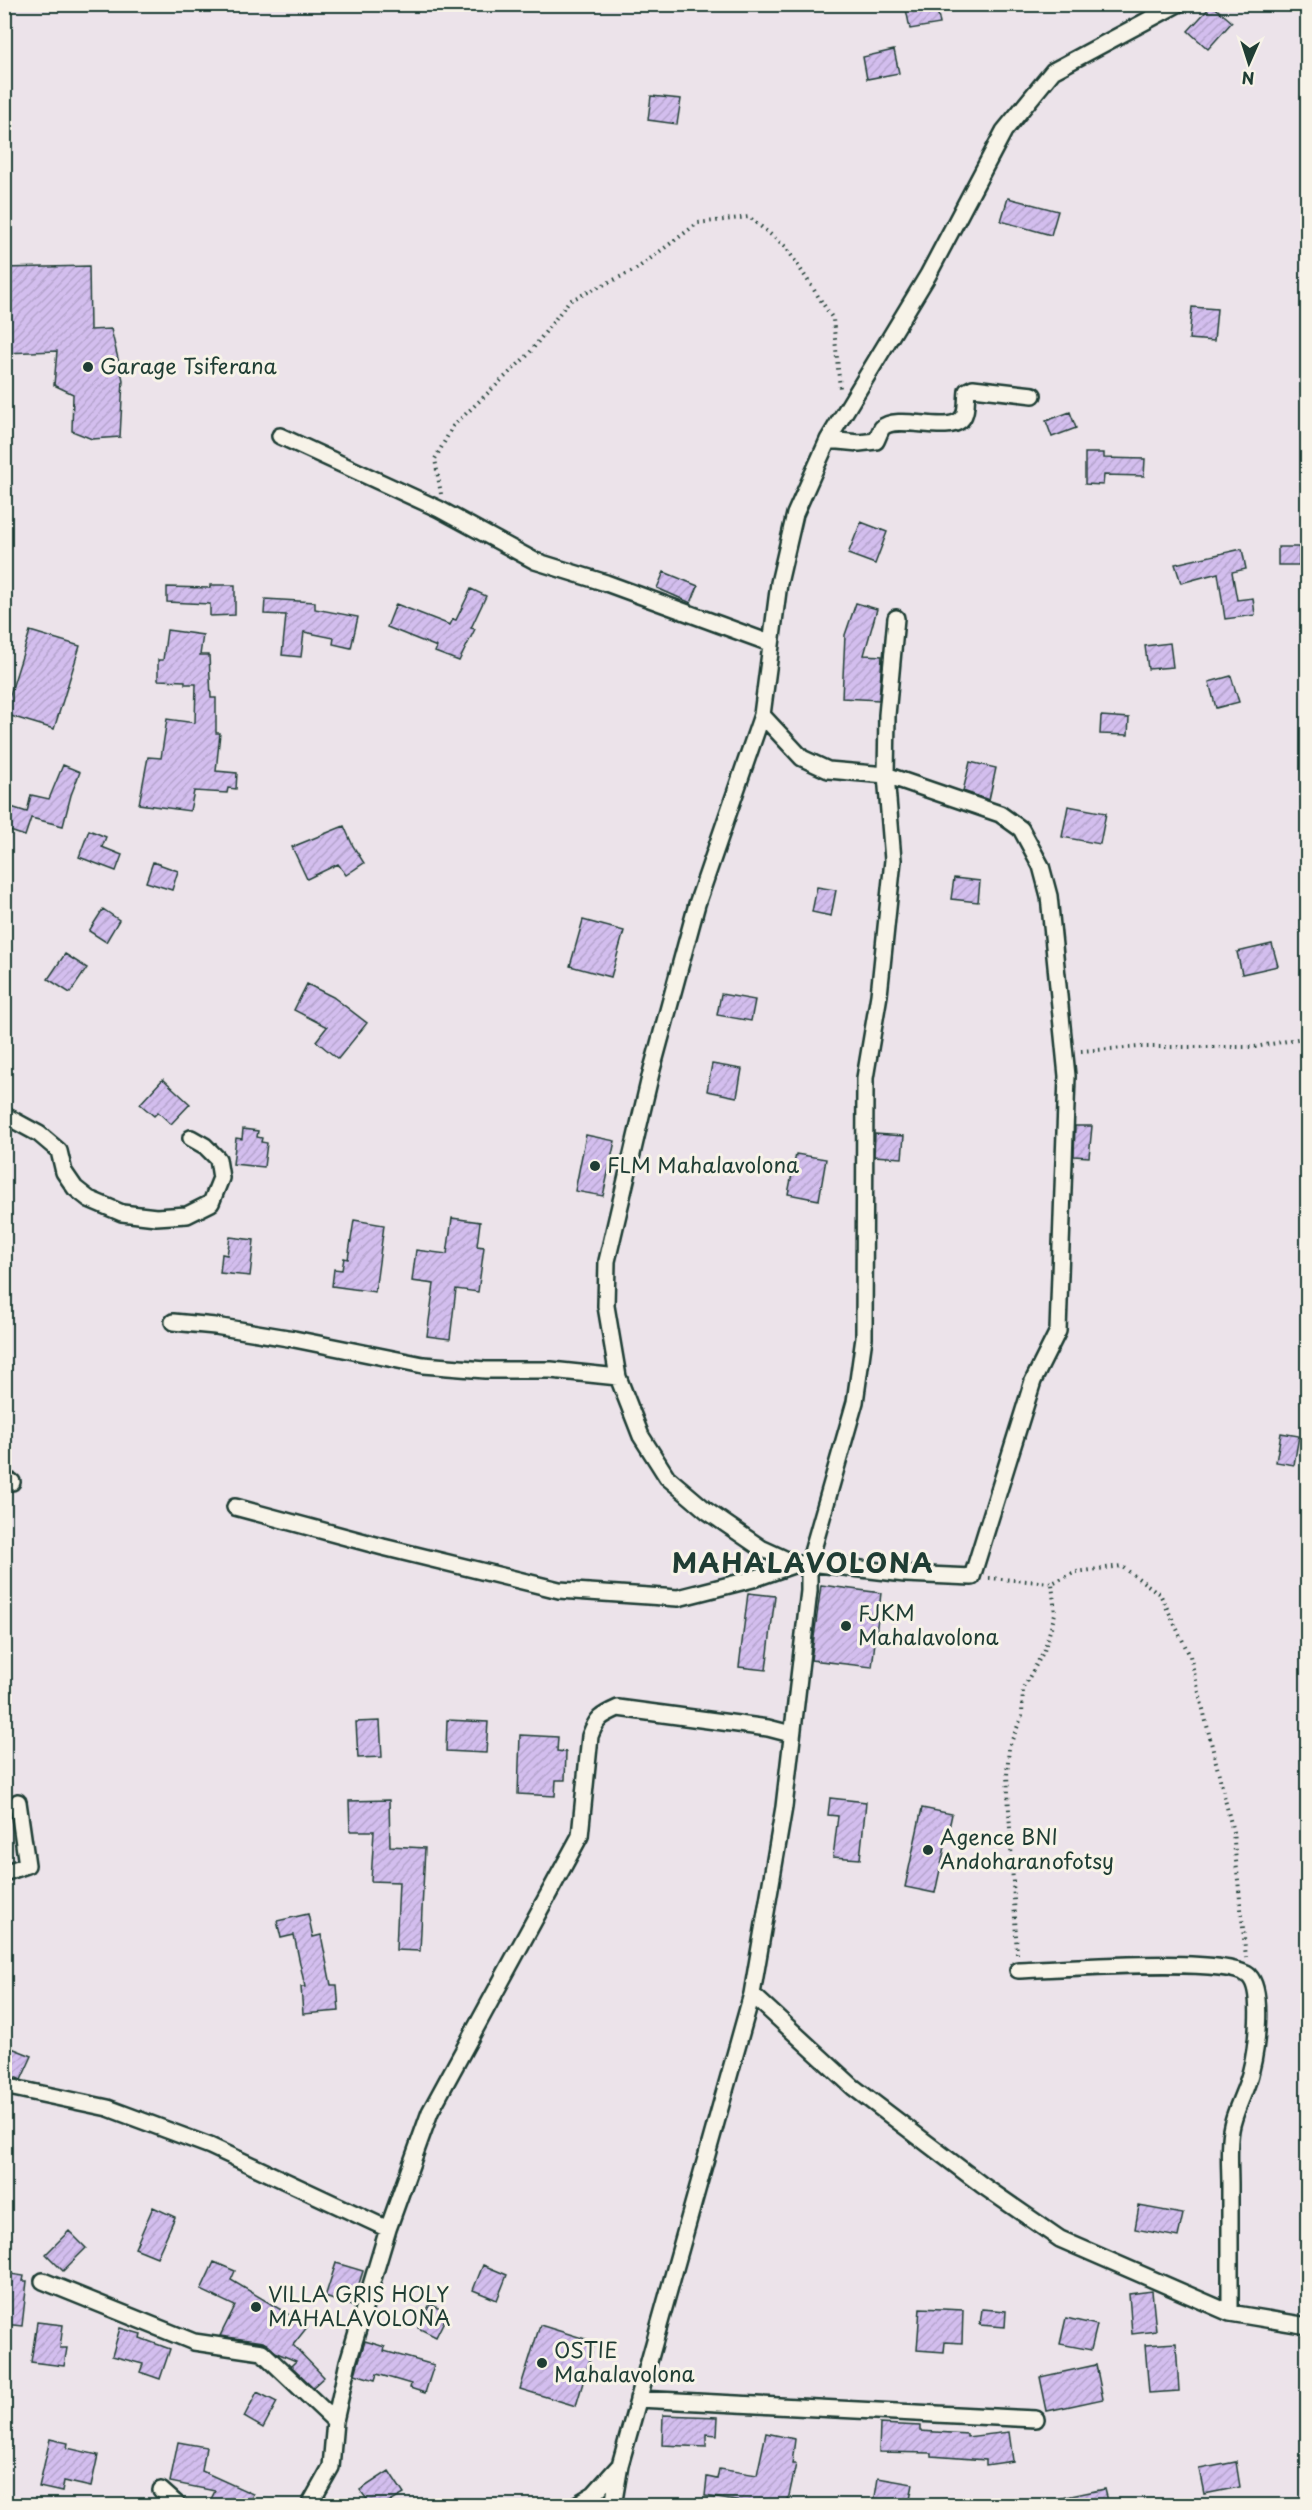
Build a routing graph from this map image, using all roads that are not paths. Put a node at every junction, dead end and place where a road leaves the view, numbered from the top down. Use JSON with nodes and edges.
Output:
{"nodes":[{"id":1,"x":1178,"y":4,"type":"edge"},
{"id":2,"x":1033,"y":395,"type":"dead end"},
{"id":3,"x":280,"y":436,"type":"dead end"},
{"id":4,"x":828,"y":440,"type":"junction"},
{"id":5,"x":896,"y":618,"type":"dead end"},
{"id":6,"x":770,"y":643,"type":"junction"},
{"id":7,"x":762,"y":715,"type":"junction"},
{"id":8,"x":886,"y":775,"type":"junction"},
{"id":9,"x":4,"y":1115,"type":"edge"},
{"id":10,"x":191,"y":1138,"type":"dead end"},
{"id":11,"x":173,"y":1322,"type":"dead end"},
{"id":12,"x":618,"y":1377,"type":"junction"},
{"id":13,"x":235,"y":1507,"type":"dead end"},
{"id":14,"x":803,"y":1564,"type":"junction"},
{"id":15,"x":791,"y":1734,"type":"junction"},
{"id":16,"x":18,"y":1802,"type":"dead end"},
{"id":17,"x":4,"y":1873,"type":"edge"},
{"id":18,"x":1018,"y":1970,"type":"road end"},
{"id":19,"x":752,"y":1994,"type":"junction"},
{"id":20,"x":4,"y":2086,"type":"edge"},
{"id":21,"x":388,"y":2229,"type":"junction"},
{"id":22,"x":43,"y":2281,"type":"dead end"},
{"id":23,"x":1230,"y":2313,"type":"junction"},
{"id":24,"x":1308,"y":2326,"type":"edge"},
{"id":25,"x":638,"y":2399,"type":"junction"},
{"id":26,"x":1036,"y":2419,"type":"dead end"},
{"id":27,"x":335,"y":2421,"type":"junction"},
{"id":28,"x":620,"y":2466,"type":"junction"},
{"id":29,"x":161,"y":2490,"type":"dead end"},
{"id":30,"x":179,"y":2505,"type":"edge"},
{"id":31,"x":309,"y":2505,"type":"edge"},
{"id":32,"x":574,"y":2505,"type":"edge"},
{"id":33,"x":613,"y":2505,"type":"edge"}],
"edges":[{"from":1,"to":4,"type":"street"},
{"from":2,"to":4,"type":"street"},
{"from":3,"to":6,"type":"street"},
{"from":4,"to":6,"type":"street"},
{"from":5,"to":8,"type":"street"},
{"from":6,"to":7,"type":"street"},
{"from":7,"to":8,"type":"street"},
{"from":7,"to":12,"type":"street"},
{"from":8,"to":14,"type":"street"},
{"from":8,"to":14,"type":"street"},
{"from":9,"to":10,"type":"street"},
{"from":11,"to":12,"type":"street"},
{"from":12,"to":14,"type":"street"},
{"from":13,"to":14,"type":"street"},
{"from":14,"to":15,"type":"street"},
{"from":15,"to":19,"type":"street"},
{"from":15,"to":21,"type":"street"},
{"from":16,"to":17,"type":"street"},
{"from":18,"to":23,"type":"street"},
{"from":19,"to":23,"type":"street"},
{"from":19,"to":25,"type":"street"},
{"from":20,"to":21,"type":"street"},
{"from":21,"to":27,"type":"street"},
{"from":22,"to":27,"type":"street"},
{"from":23,"to":24,"type":"street"},
{"from":25,"to":26,"type":"street"},
{"from":25,"to":28,"type":"street"},
{"from":27,"to":31,"type":"street"},
{"from":28,"to":32,"type":"street"},
{"from":28,"to":33,"type":"street"},
{"from":29,"to":30,"type":"street"}]}
